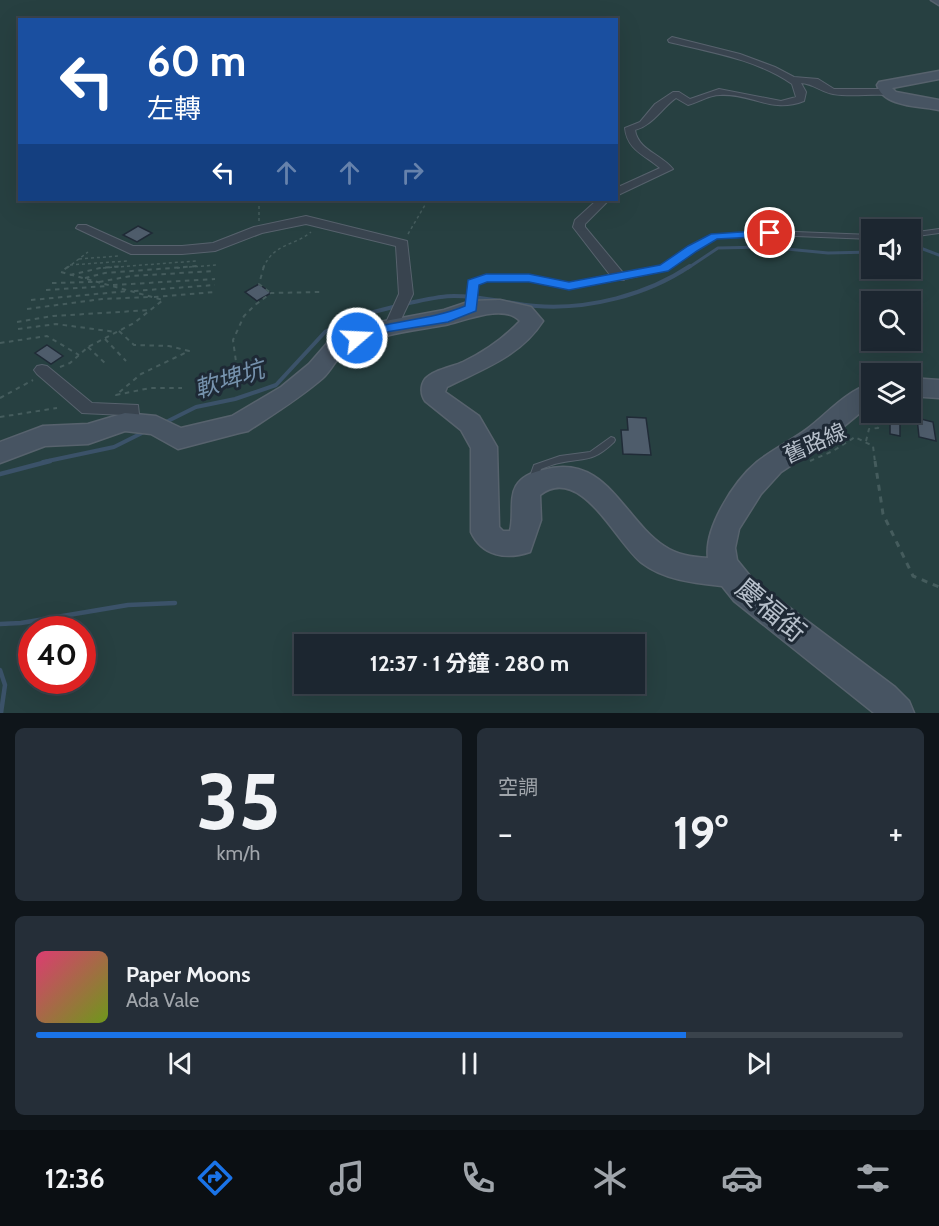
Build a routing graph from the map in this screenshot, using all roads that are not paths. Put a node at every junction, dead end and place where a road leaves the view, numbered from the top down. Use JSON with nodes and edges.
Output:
{"nodes":[{"id":1,"x":672,"y":40,"type":"dead end"},
{"id":2,"x":939,"y":75,"type":"edge"},
{"id":3,"x":794,"y":80,"type":"junction"},
{"id":4,"x":675,"y":83,"type":"dead end"},
{"id":5,"x":886,"y":92,"type":"junction"},
{"id":6,"x":681,"y":96,"type":"junction"},
{"id":7,"x":939,"y":105,"type":"edge"},
{"id":8,"x":618,"y":192,"type":"edge"},
{"id":9,"x":602,"y":201,"type":"edge"},
{"id":10,"x":82,"y":228,"type":"dead end"},
{"id":11,"x":939,"y":231,"type":"edge"},
{"id":12,"x":921,"y":233,"type":"edge"},
{"id":13,"x":861,"y":237,"type":"edge"},
{"id":14,"x":619,"y":277,"type":"junction"},
{"id":15,"x":471,"y":308,"type":"junction"},
{"id":16,"x":393,"y":321,"type":"junction"},
{"id":17,"x":44,"y":371,"type":"road end"},
{"id":18,"x":921,"y":388,"type":"edge"},
{"id":19,"x":939,"y":389,"type":"edge"},
{"id":20,"x":861,"y":398,"type":"edge"},
{"id":21,"x":129,"y":423,"type":"junction"},
{"id":22,"x":611,"y":440,"type":"dead end"},
{"id":23,"x":0,"y":453,"type":"edge"},
{"id":24,"x":531,"y":487,"type":"junction"},
{"id":25,"x":728,"y":573,"type":"junction"},
{"id":26,"x":897,"y":713,"type":"edge"}],
"edges":[{"from":1,"to":3,"type":"street"},
{"from":2,"to":5,"type":"street"},
{"from":3,"to":5,"type":"street"},
{"from":3,"to":6,"type":"street"},
{"from":4,"to":6,"type":"street"},
{"from":5,"to":7,"type":"street"},
{"from":6,"to":8,"type":"street"},
{"from":9,"to":14,"type":"street"},
{"from":10,"to":16,"type":"street"},
{"from":11,"to":12,"type":"lane"},
{"from":13,"to":14,"type":"lane"},
{"from":14,"to":15,"type":"lane"},
{"from":15,"to":16,"type":"street"},
{"from":15,"to":24,"type":"street"},
{"from":16,"to":21,"type":"street"},
{"from":17,"to":21,"type":"street"},
{"from":18,"to":19,"type":"street"},
{"from":20,"to":25,"type":"street","name":"慶福街"},
{"from":21,"to":23,"type":"street"},
{"from":22,"to":24,"type":"lane"},
{"from":24,"to":25,"type":"street"},
{"from":25,"to":26,"type":"street","name":"慶福街"}]}
